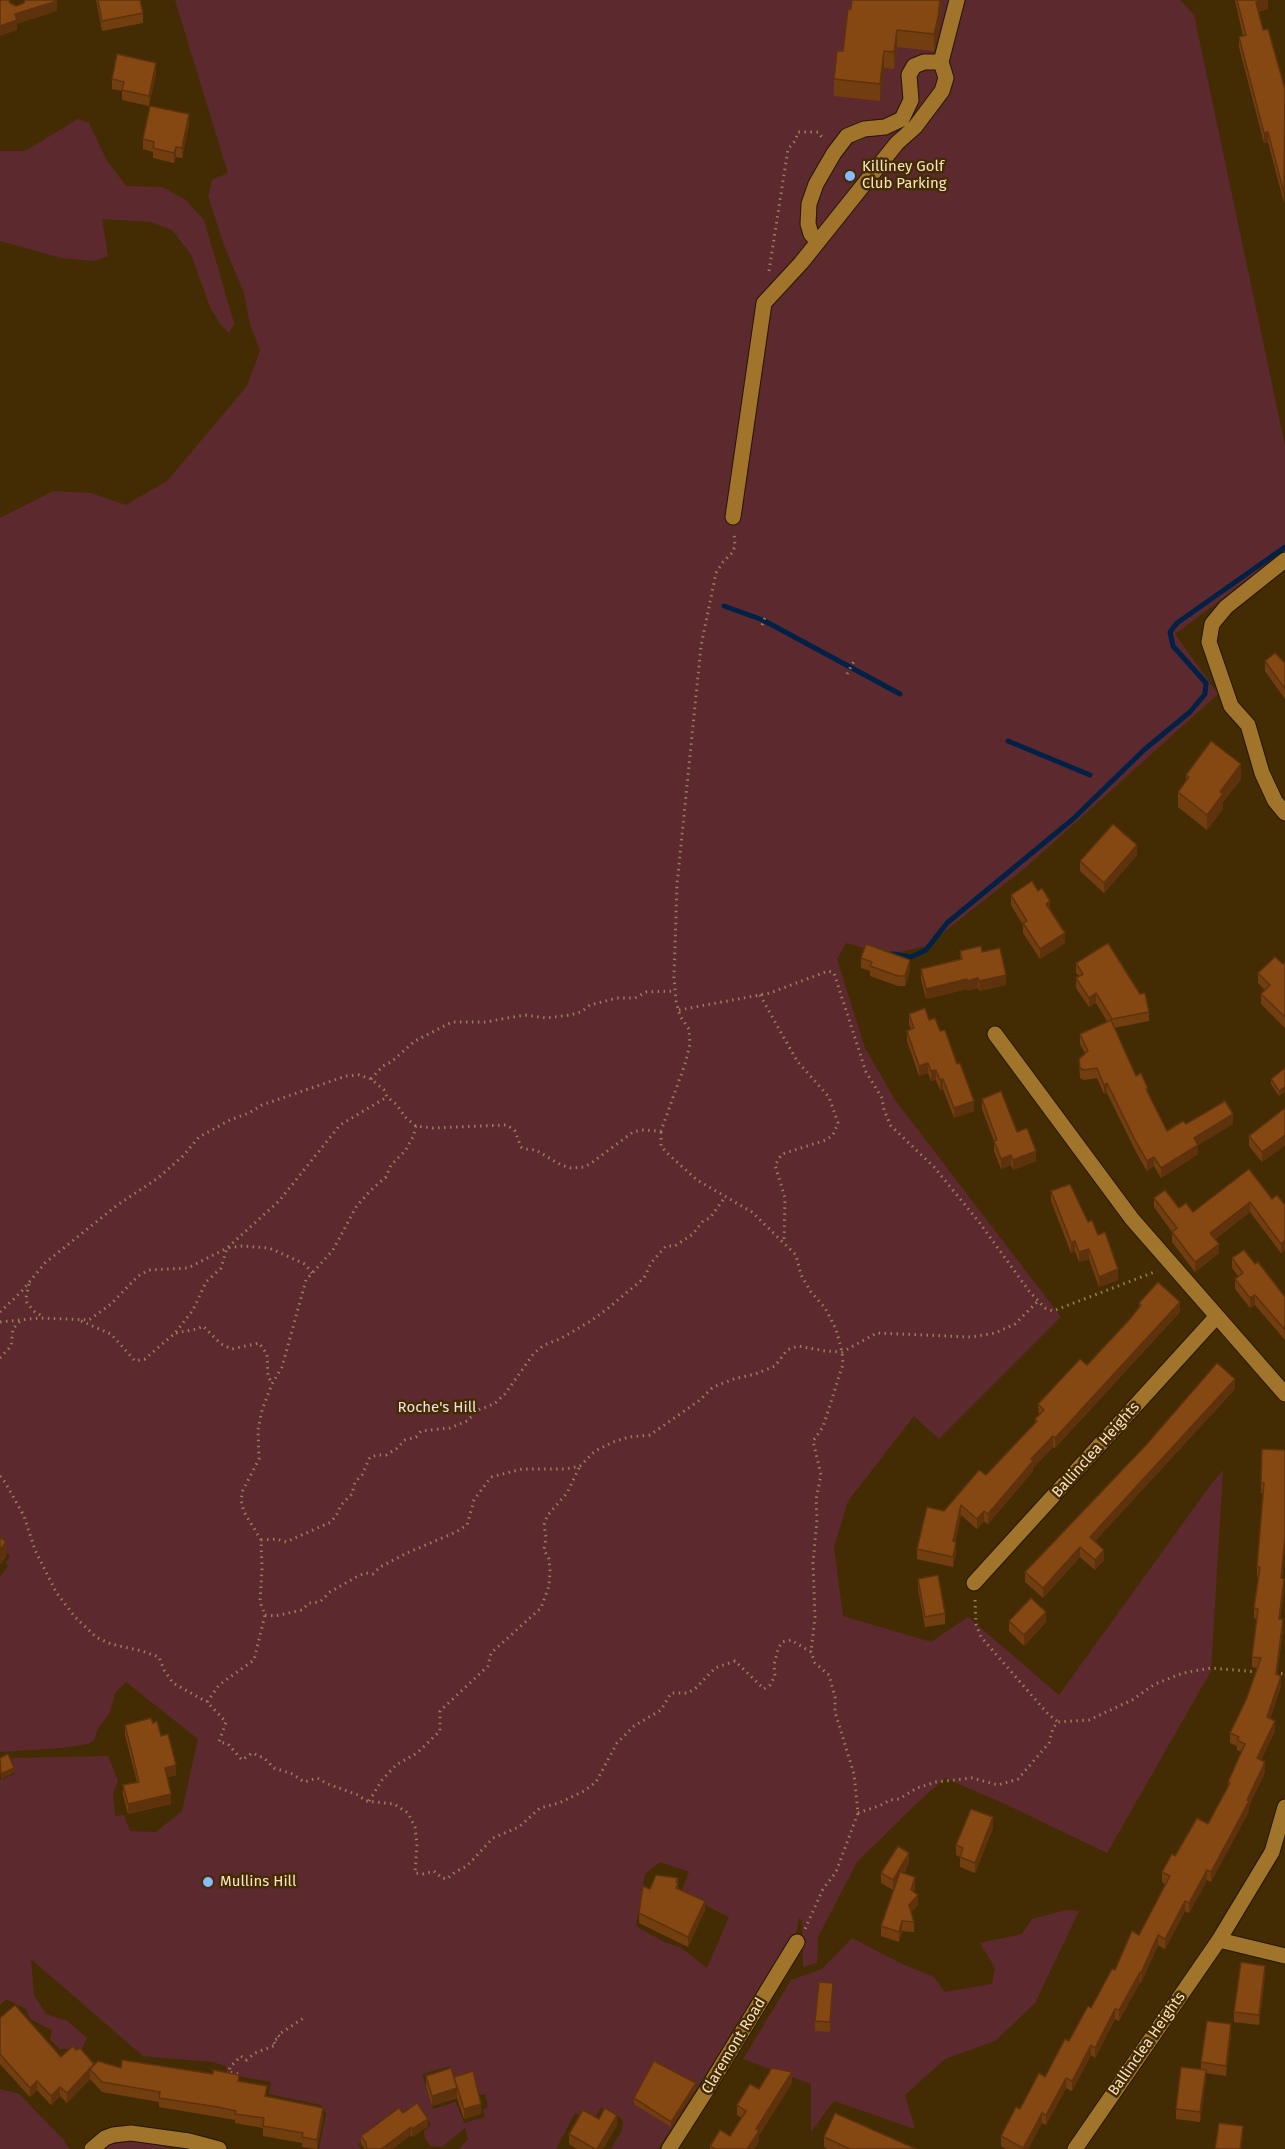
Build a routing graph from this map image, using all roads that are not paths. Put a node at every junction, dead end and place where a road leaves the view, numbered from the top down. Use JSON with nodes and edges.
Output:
{"nodes":[{"id":1,"x":957,"y":0,"type":"edge"},
{"id":2,"x":941,"y":62,"type":"junction"},
{"id":3,"x":907,"y":110,"type":"junction"},
{"id":4,"x":921,"y":118,"type":"junction"},
{"id":5,"x":818,"y":242,"type":"junction"},
{"id":6,"x":734,"y":517,"type":"road end"},
{"id":7,"x":1285,"y":560,"type":"edge"},
{"id":8,"x":1285,"y":813,"type":"edge"},
{"id":9,"x":995,"y":1034,"type":"dead end"},
{"id":10,"x":1217,"y":1316,"type":"junction"},
{"id":11,"x":1285,"y":1394,"type":"edge"},
{"id":12,"x":974,"y":1583,"type":"road end"},
{"id":13,"x":1285,"y":1807,"type":"edge"},
{"id":14,"x":1219,"y":1940,"type":"junction"},
{"id":15,"x":797,"y":1942,"type":"road end"},
{"id":16,"x":1285,"y":1956,"type":"edge"},
{"id":17,"x":92,"y":2149,"type":"edge"},
{"id":18,"x":219,"y":2149,"type":"edge"},
{"id":19,"x":669,"y":2149,"type":"edge"},
{"id":20,"x":1075,"y":2149,"type":"edge"}],
"edges":[{"from":1,"to":2,"type":"street"},
{"from":2,"to":3,"type":"street"},
{"from":2,"to":4,"type":"street"},
{"from":3,"to":4,"type":"street"},
{"from":3,"to":5,"type":"street"},
{"from":4,"to":5,"type":"street"},
{"from":5,"to":6,"type":"street"},
{"from":7,"to":8,"type":"street"},
{"from":9,"to":10,"type":"street"},
{"from":10,"to":11,"type":"street"},
{"from":10,"to":12,"type":"street","name":"Ballinclea Heights"},
{"from":13,"to":14,"type":"street","name":"Ballinclea Heights"},
{"from":14,"to":16,"type":"street"},
{"from":14,"to":20,"type":"street","name":"Ballinclea Heights"},
{"from":15,"to":19,"type":"street","name":"Claremont Road"},
{"from":17,"to":18,"type":"street"}]}
